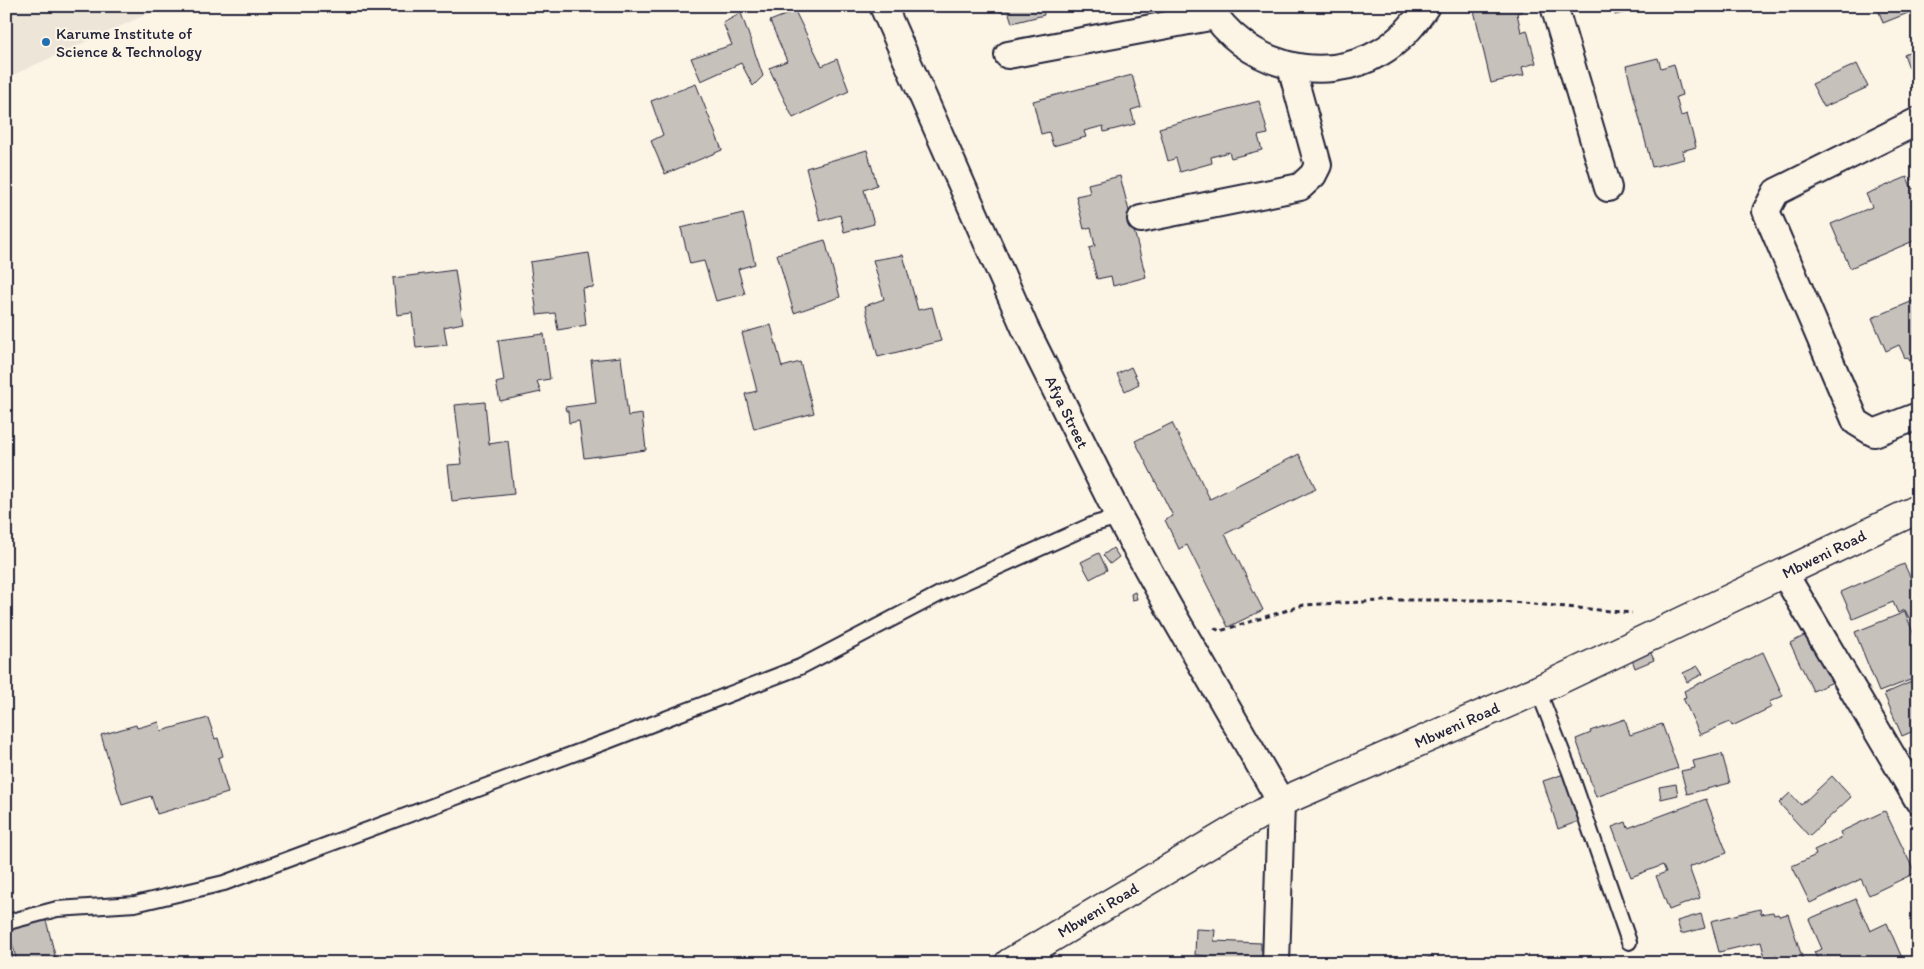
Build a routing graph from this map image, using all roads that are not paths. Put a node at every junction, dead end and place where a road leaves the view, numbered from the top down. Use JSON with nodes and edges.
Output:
{"nodes":[{"id":1,"x":883,"y":6,"type":"edge"},
{"id":2,"x":1426,"y":6,"type":"edge"},
{"id":3,"x":1554,"y":6,"type":"edge"},
{"id":4,"x":1212,"y":11,"type":"edge"},
{"id":5,"x":1008,"y":56,"type":"dead end"},
{"id":6,"x":1291,"y":67,"type":"junction"},
{"id":7,"x":1918,"y":121,"type":"edge"},
{"id":8,"x":1608,"y":188,"type":"dead end"},
{"id":9,"x":1141,"y":220,"type":"dead end"},
{"id":10,"x":1918,"y":416,"type":"edge"},
{"id":11,"x":1918,"y":509,"type":"edge"},
{"id":12,"x":1119,"y":517,"type":"junction"},
{"id":13,"x":1784,"y":573,"type":"junction"},
{"id":14,"x":1538,"y":690,"type":"junction"},
{"id":15,"x":1918,"y":800,"type":"edge"},
{"id":16,"x":1281,"y":802,"type":"junction"},
{"id":17,"x":6,"y":924,"type":"edge"},
{"id":18,"x":1629,"y":942,"type":"dead end"},
{"id":19,"x":1008,"y":963,"type":"edge"},
{"id":20,"x":1276,"y":963,"type":"edge"}],
"edges":[{"from":1,"to":12,"type":"street","name":"Afya Street"},
{"from":2,"to":6,"type":"street"},
{"from":3,"to":8,"type":"street"},
{"from":4,"to":5,"type":"street"},
{"from":4,"to":6,"type":"street"},
{"from":6,"to":9,"type":"street"},
{"from":7,"to":10,"type":"street"},
{"from":11,"to":13,"type":"street","name":"Mbweni Road"},
{"from":12,"to":16,"type":"street","name":"Afya Street"},
{"from":12,"to":17,"type":"lane"},
{"from":13,"to":14,"type":"street","name":"Mbweni Road"},
{"from":13,"to":15,"type":"street"},
{"from":14,"to":16,"type":"street","name":"Mbweni Road"},
{"from":14,"to":18,"type":"lane"},
{"from":16,"to":19,"type":"street","name":"Mbweni Road"},
{"from":16,"to":20,"type":"street"}]}
